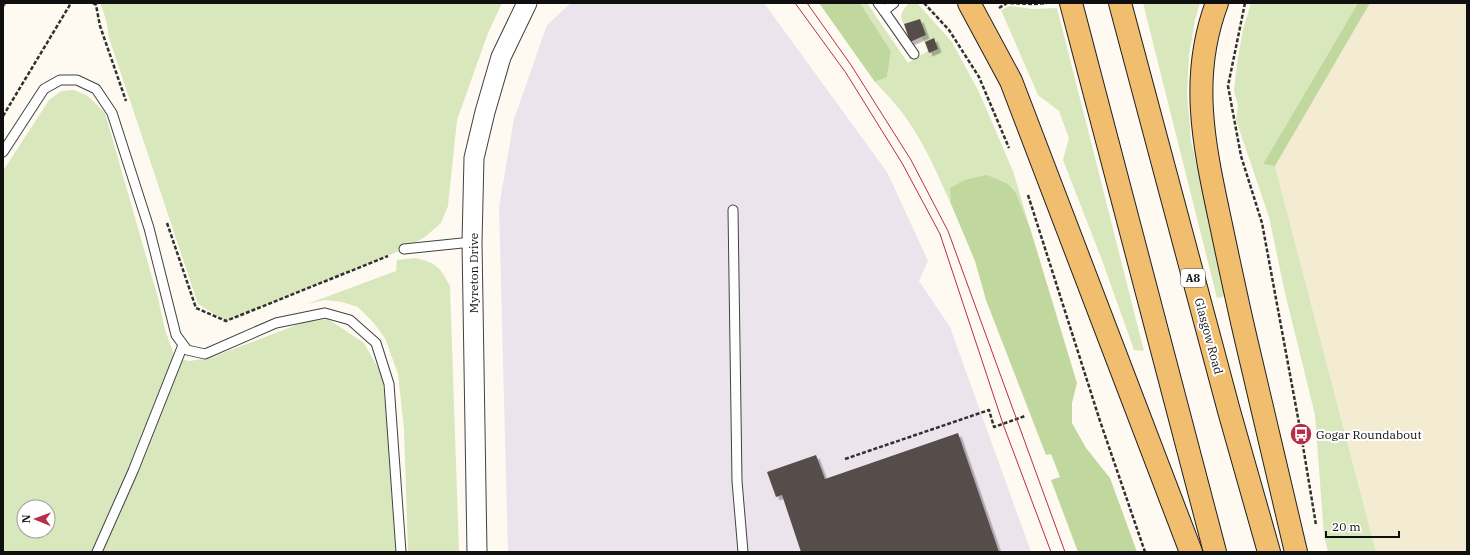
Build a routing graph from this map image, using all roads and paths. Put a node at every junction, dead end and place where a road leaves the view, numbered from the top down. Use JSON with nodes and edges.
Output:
{"nodes":[{"id":1,"x":71,"y":3,"type":"edge"},
{"id":2,"x":93,"y":3,"type":"edge"},
{"id":3,"x":527,"y":3,"type":"edge"},
{"id":4,"x":878,"y":3,"type":"edge"},
{"id":5,"x":894,"y":3,"type":"edge"},
{"id":6,"x":924,"y":3,"type":"edge"},
{"id":7,"x":969,"y":3,"type":"edge"},
{"id":8,"x":1010,"y":3,"type":"edge"},
{"id":9,"x":1047,"y":3,"type":"edge"},
{"id":10,"x":1071,"y":3,"type":"edge"},
{"id":11,"x":1120,"y":3,"type":"edge"},
{"id":12,"x":1218,"y":3,"type":"edge"},
{"id":13,"x":1246,"y":3,"type":"edge"},
{"id":14,"x":884,"y":11,"type":"junction"},
{"id":15,"x":914,"y":54,"type":"dead end"},
{"id":16,"x":128,"y":107,"type":"dead end"},
{"id":17,"x":3,"y":116,"type":"edge"},
{"id":18,"x":3,"y":152,"type":"edge"},
{"id":19,"x":1012,"y":153,"type":"dead end"},
{"id":20,"x":1026,"y":189,"type":"dead end"},
{"id":21,"x":733,"y":210,"type":"dead end"},
{"id":22,"x":166,"y":218,"type":"dead end"},
{"id":23,"x":472,"y":242,"type":"junction"},
{"id":24,"x":404,"y":249,"type":"joint"},
{"id":25,"x":183,"y":346,"type":"junction"},
{"id":26,"x":1025,"y":416,"type":"dead end"},
{"id":27,"x":845,"y":459,"type":"dead end"},
{"id":28,"x":1317,"y":532,"type":"dead end"},
{"id":29,"x":97,"y":552,"type":"edge"},
{"id":30,"x":401,"y":552,"type":"edge"},
{"id":31,"x":477,"y":552,"type":"edge"},
{"id":32,"x":743,"y":552,"type":"edge"},
{"id":33,"x":1145,"y":552,"type":"edge"},
{"id":34,"x":1191,"y":552,"type":"edge"},
{"id":35,"x":1214,"y":552,"type":"edge"},
{"id":36,"x":1269,"y":552,"type":"edge"},
{"id":37,"x":1296,"y":552,"type":"edge"}],
"edges":[{"from":1,"to":17,"type":"path"},
{"from":2,"to":16,"type":"path"},
{"from":3,"to":23,"type":"street","name":"Myreton Drive"},
{"from":4,"to":14,"type":"lane"},
{"from":5,"to":14,"type":"lane"},
{"from":6,"to":19,"type":"path"},
{"from":7,"to":34,"type":"main road"},
{"from":8,"to":9,"type":"path"},
{"from":10,"to":35,"type":"main road"},
{"from":11,"to":36,"type":"main road","name":"Glasgow Road","number":"A8"},
{"from":12,"to":37,"type":"main road"},
{"from":13,"to":28,"type":"path"},
{"from":14,"to":15,"type":"lane"},
{"from":18,"to":25,"type":"lane"},
{"from":20,"to":33,"type":"path"},
{"from":21,"to":32,"type":"lane"},
{"from":22,"to":24,"type":"path"},
{"from":23,"to":24,"type":"lane"},
{"from":23,"to":31,"type":"street","name":"Myreton Drive"},
{"from":25,"to":29,"type":"lane"},
{"from":25,"to":30,"type":"lane"},
{"from":26,"to":27,"type":"path"}]}
